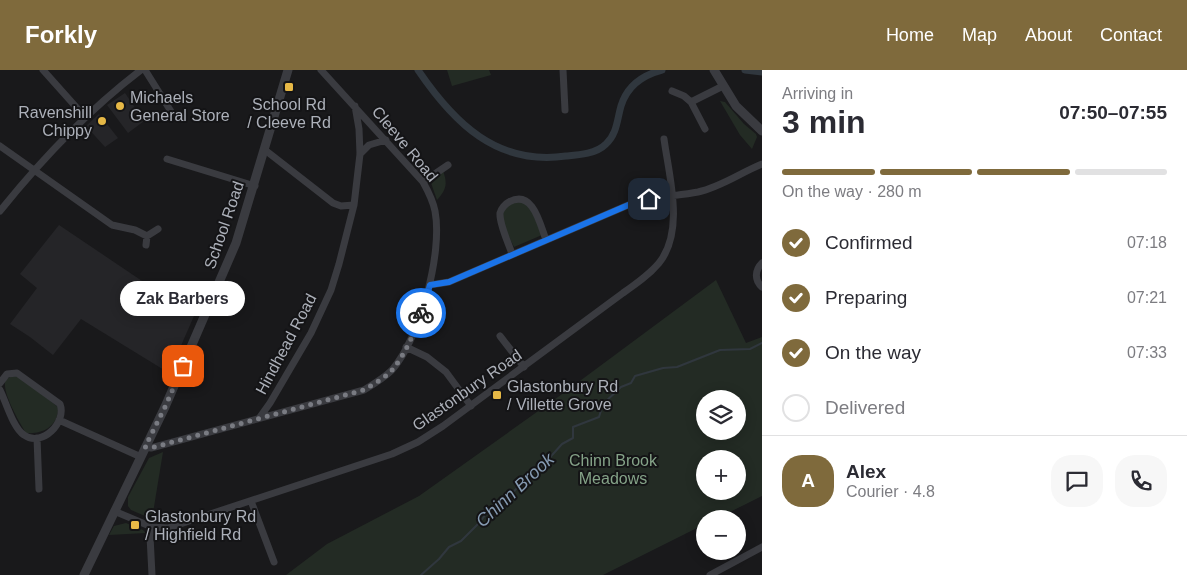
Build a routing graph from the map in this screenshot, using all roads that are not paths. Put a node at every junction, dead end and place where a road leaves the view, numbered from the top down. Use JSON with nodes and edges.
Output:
{"nodes":[{"id":1,"x":43,"y":70,"type":"edge"},
{"id":2,"x":143,"y":70,"type":"edge"},
{"id":3,"x":288,"y":70,"type":"edge"},
{"id":4,"x":320,"y":70,"type":"edge"},
{"id":5,"x":563,"y":70,"type":"edge"},
{"id":6,"x":716,"y":73,"type":"edge"},
{"id":7,"x":723,"y":86,"type":"junction"},
{"id":8,"x":672,"y":91,"type":"dead end"},
{"id":9,"x":691,"y":102,"type":"junction"},
{"id":10,"x":355,"y":106,"type":"junction"},
{"id":11,"x":566,"y":110,"type":"dead end"},
{"id":12,"x":172,"y":112,"type":"dead end"},
{"id":13,"x":85,"y":117,"type":"junction"},
{"id":14,"x":705,"y":129,"type":"dead end"},
{"id":15,"x":762,"y":130,"type":"edge"},
{"id":16,"x":664,"y":139,"type":"dead end"},
{"id":17,"x":386,"y":140,"type":"junction"},
{"id":18,"x":0,"y":146,"type":"edge"},
{"id":19,"x":265,"y":150,"type":"junction"},
{"id":20,"x":360,"y":154,"type":"junction"},
{"id":21,"x":167,"y":159,"type":"dead end"},
{"id":22,"x":762,"y":164,"type":"edge"},
{"id":23,"x":448,"y":165,"type":"dead end"},
{"id":24,"x":33,"y":170,"type":"junction"},
{"id":25,"x":423,"y":182,"type":"junction"},
{"id":26,"x":255,"y":186,"type":"junction"},
{"id":27,"x":672,"y":195,"type":"junction"},
{"id":28,"x":354,"y":205,"type":"junction"},
{"id":29,"x":0,"y":211,"type":"edge"},
{"id":30,"x":158,"y":230,"type":"dead end"},
{"id":31,"x":147,"y":236,"type":"junction"},
{"id":32,"x":546,"y":240,"type":"junction"},
{"id":33,"x":146,"y":246,"type":"dead end"},
{"id":34,"x":512,"y":254,"type":"junction"},
{"id":35,"x":762,"y":263,"type":"edge"},
{"id":36,"x":430,"y":285,"type":"junction"},
{"id":37,"x":762,"y":287,"type":"edge"},
{"id":38,"x":500,"y":336,"type":"dead end"},
{"id":39,"x":406,"y":348,"type":"junction"},
{"id":40,"x":524,"y":367,"type":"junction"},
{"id":41,"x":0,"y":383,"type":"edge"},
{"id":42,"x":0,"y":390,"type":"edge"},
{"id":43,"x":471,"y":406,"type":"junction"},
{"id":44,"x":260,"y":418,"type":"junction"},
{"id":45,"x":59,"y":420,"type":"junction"},
{"id":46,"x":37,"y":438,"type":"junction"},
{"id":47,"x":145,"y":447,"type":"junction"},
{"id":48,"x":141,"y":456,"type":"junction"},
{"id":49,"x":39,"y":488,"type":"dead end"},
{"id":50,"x":251,"y":501,"type":"junction"},
{"id":51,"x":114,"y":511,"type":"junction"},
{"id":52,"x":152,"y":526,"type":"junction"},
{"id":53,"x":762,"y":547,"type":"edge"},
{"id":54,"x":274,"y":562,"type":"dead end"},
{"id":55,"x":84,"y":575,"type":"edge"},
{"id":56,"x":152,"y":575,"type":"edge"},
{"id":57,"x":710,"y":575,"type":"edge"}],
"edges":[{"from":1,"to":13,"type":"street"},
{"from":2,"to":12,"type":"street"},
{"from":2,"to":13,"type":"street"},
{"from":3,"to":19,"type":"street","name":"School Road"},
{"from":4,"to":10,"type":"street","name":"Cleeve Road"},
{"from":5,"to":11,"type":"street"},
{"from":6,"to":7,"type":"street"},
{"from":7,"to":9,"type":"street"},
{"from":7,"to":15,"type":"street"},
{"from":8,"to":9,"type":"street"},
{"from":9,"to":14,"type":"street"},
{"from":10,"to":17,"type":"street","name":"Cleeve Road"},
{"from":10,"to":20,"type":"street","name":"Hindhead Road"},
{"from":13,"to":24,"type":"street"},
{"from":16,"to":27,"type":"street","name":"Glastonbury Road"},
{"from":17,"to":20,"type":"street"},
{"from":17,"to":25,"type":"street","name":"Cleeve Road"},
{"from":18,"to":24,"type":"street"},
{"from":19,"to":26,"type":"street","name":"School Road"},
{"from":19,"to":28,"type":"street"},
{"from":20,"to":28,"type":"street","name":"Hindhead Road"},
{"from":21,"to":26,"type":"street"},
{"from":22,"to":27,"type":"street"},
{"from":23,"to":25,"type":"street"},
{"from":24,"to":29,"type":"street"},
{"from":24,"to":31,"type":"street"},
{"from":25,"to":36,"type":"street","name":"Cleeve Road"},
{"from":26,"to":47,"type":"street","name":"School Road"},
{"from":27,"to":32,"type":"street"},
{"from":27,"to":40,"type":"street","name":"Glastonbury Road"},
{"from":28,"to":44,"type":"street","name":"Hindhead Road"},
{"from":30,"to":31,"type":"street"},
{"from":31,"to":33,"type":"street"},
{"from":32,"to":34,"type":"street"},
{"from":32,"to":34,"type":"street"},
{"from":34,"to":36,"type":"street"},
{"from":35,"to":37,"type":"street"},
{"from":36,"to":39,"type":"street","name":"Cleeve Road"},
{"from":38,"to":40,"type":"street"},
{"from":39,"to":43,"type":"street"},
{"from":39,"to":44,"type":"street","name":"Cleeve Road"},
{"from":40,"to":43,"type":"street","name":"Glastonbury Road"},
{"from":41,"to":45,"type":"street"},
{"from":42,"to":46,"type":"street"},
{"from":43,"to":50,"type":"street","name":"Glastonbury Road"},
{"from":44,"to":47,"type":"street","name":"Cleeve Road"},
{"from":45,"to":46,"type":"street"},
{"from":45,"to":48,"type":"street"},
{"from":46,"to":49,"type":"street"},
{"from":47,"to":48,"type":"street","name":"School Road"},
{"from":48,"to":51,"type":"street","name":"School Road"},
{"from":50,"to":52,"type":"street","name":"Glastonbury Road"},
{"from":50,"to":54,"type":"street"},
{"from":51,"to":52,"type":"street","name":"Glastonbury Road"},
{"from":51,"to":55,"type":"street","name":"School Road"},
{"from":52,"to":56,"type":"street"},
{"from":53,"to":57,"type":"street"}]}
